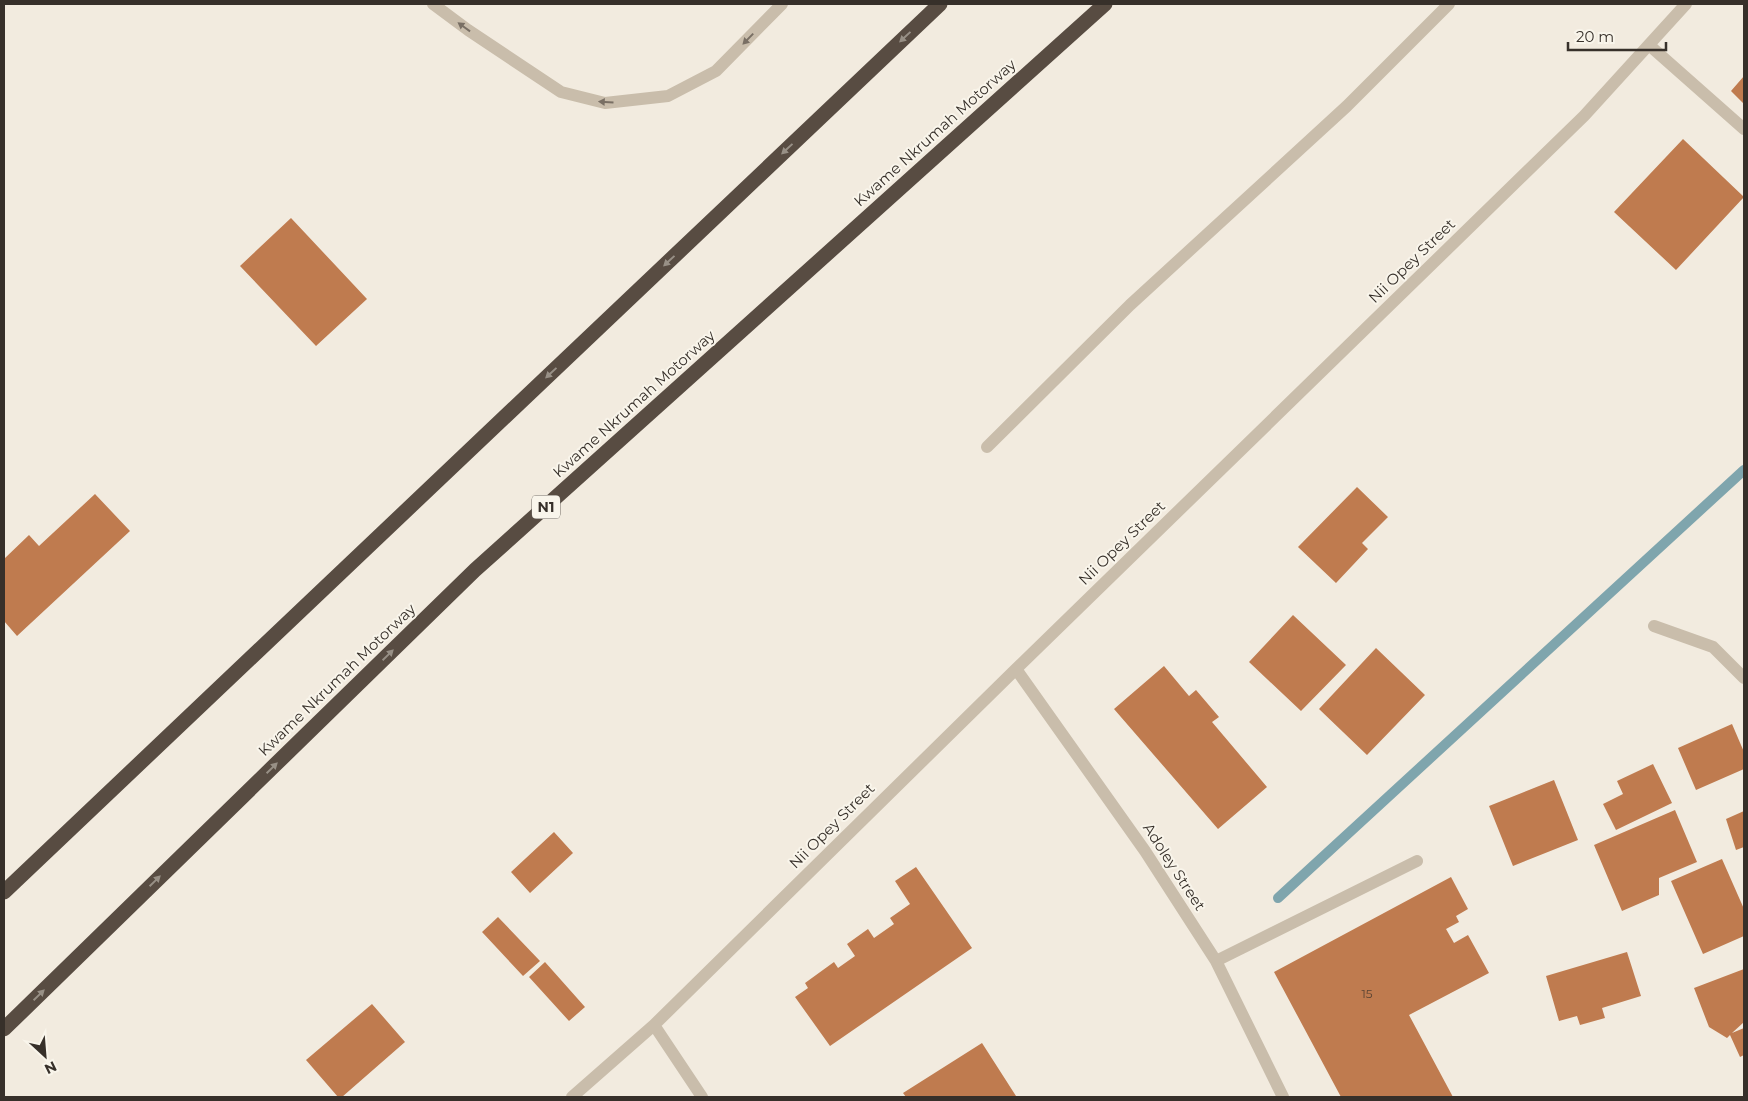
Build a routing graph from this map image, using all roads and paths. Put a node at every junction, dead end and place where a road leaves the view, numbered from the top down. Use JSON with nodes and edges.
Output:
{"nodes":[{"id":1,"x":433,"y":4,"type":"edge"},
{"id":2,"x":782,"y":4,"type":"edge"},
{"id":3,"x":940,"y":4,"type":"edge"},
{"id":4,"x":1105,"y":4,"type":"edge"},
{"id":5,"x":1449,"y":4,"type":"edge"},
{"id":6,"x":1686,"y":4,"type":"edge"},
{"id":7,"x":1649,"y":45,"type":"junction"},
{"id":8,"x":1744,"y":129,"type":"edge"},
{"id":9,"x":987,"y":447,"type":"dead end"},
{"id":10,"x":1654,"y":626,"type":"dead end"},
{"id":11,"x":1016,"y":669,"type":"junction"},
{"id":12,"x":1744,"y":678,"type":"edge"},
{"id":13,"x":1417,"y":861,"type":"dead end"},
{"id":14,"x":4,"y":892,"type":"edge"},
{"id":15,"x":1216,"y":960,"type":"junction"},
{"id":16,"x":654,"y":1025,"type":"junction"},
{"id":17,"x":4,"y":1029,"type":"edge"},
{"id":18,"x":572,"y":1097,"type":"edge"},
{"id":19,"x":702,"y":1097,"type":"edge"},
{"id":20,"x":1283,"y":1097,"type":"edge"}],
"edges":[{"from":2,"to":1,"type":"street","one_way":true},
{"from":3,"to":14,"type":"highway","one_way":true},
{"from":17,"to":4,"type":"highway","name":"Kwame Nkrumah Motorway","number":"N1","one_way":true},
{"from":5,"to":9,"type":"street"},
{"from":6,"to":7,"type":"street","name":"Nii Opey Street"},
{"from":7,"to":8,"type":"street"},
{"from":7,"to":11,"type":"street","name":"Nii Opey Street"},
{"from":10,"to":12,"type":"street"},
{"from":11,"to":15,"type":"street","name":"Adoley Street"},
{"from":11,"to":16,"type":"street","name":"Nii Opey Street"},
{"from":13,"to":15,"type":"street"},
{"from":15,"to":20,"type":"street","name":"Adoley Street"},
{"from":16,"to":18,"type":"street","name":"Nii Opey Street"},
{"from":16,"to":19,"type":"street"}]}
